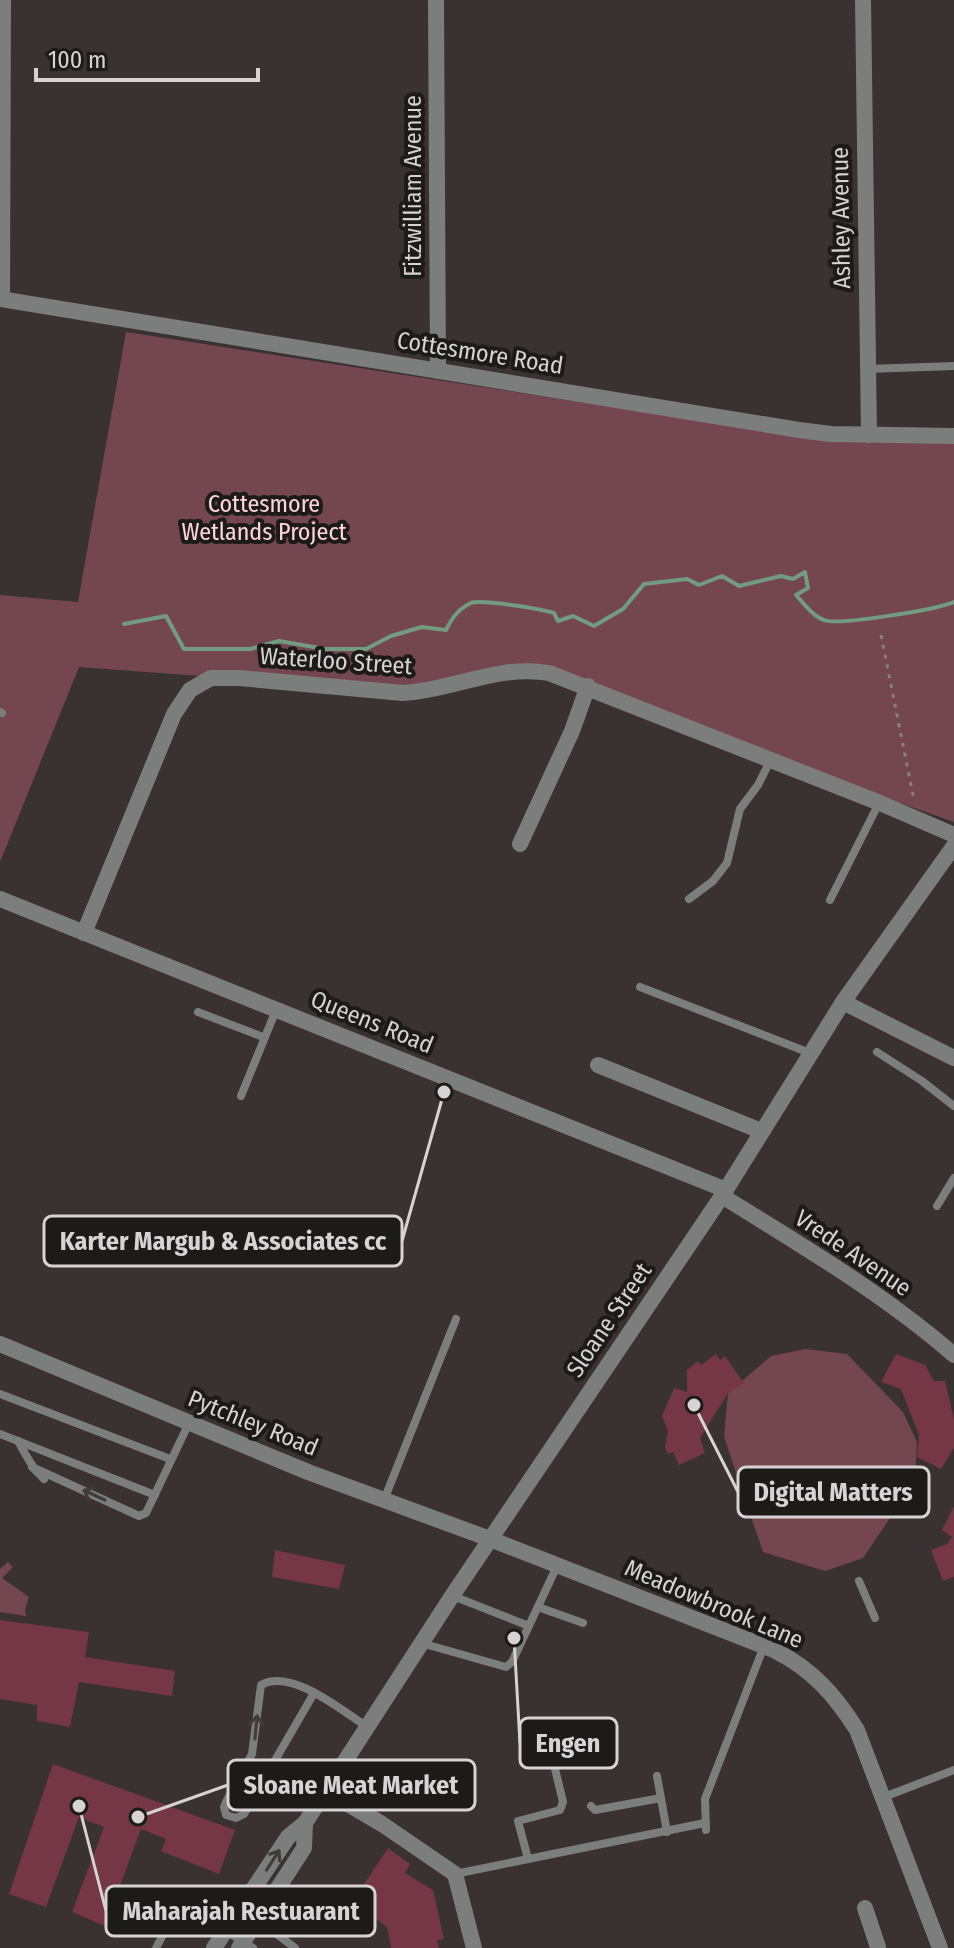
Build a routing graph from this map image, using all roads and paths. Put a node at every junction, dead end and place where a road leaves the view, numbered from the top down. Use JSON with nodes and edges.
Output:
{"nodes":[{"id":1,"x":3,"y":0,"type":"edge"},
{"id":2,"x":436,"y":0,"type":"edge"},
{"id":3,"x":863,"y":0,"type":"edge"},
{"id":4,"x":1,"y":72,"type":"edge"},
{"id":5,"x":1,"y":299,"type":"edge"},
{"id":6,"x":954,"y":366,"type":"edge"},
{"id":7,"x":867,"y":369,"type":"junction"},
{"id":8,"x":438,"y":371,"type":"junction"},
{"id":9,"x":869,"y":435,"type":"junction"},
{"id":10,"x":954,"y":436,"type":"edge"},
{"id":11,"x":881,"y":635,"type":"dead end"},
{"id":12,"x":588,"y":686,"type":"junction"},
{"id":13,"x":770,"y":761,"type":"junction"},
{"id":14,"x":880,"y":803,"type":"junction"},
{"id":15,"x":917,"y":819,"type":"junction"},
{"id":16,"x":954,"y":835,"type":"edge"},
{"id":17,"x":520,"y":844,"type":"dead end"},
{"id":18,"x":954,"y":846,"type":"edge"},
{"id":19,"x":0,"y":899,"type":"edge"},
{"id":20,"x":689,"y":899,"type":"dead end"},
{"id":21,"x":830,"y":900,"type":"dead end"},
{"id":22,"x":84,"y":933,"type":"junction"},
{"id":23,"x":640,"y":987,"type":"dead end"},
{"id":24,"x":843,"y":1002,"type":"junction"},
{"id":25,"x":276,"y":1010,"type":"junction"},
{"id":26,"x":198,"y":1012,"type":"dead end"},
{"id":27,"x":263,"y":1037,"type":"junction"},
{"id":28,"x":877,"y":1052,"type":"dead end"},
{"id":29,"x":811,"y":1054,"type":"junction"},
{"id":30,"x":954,"y":1058,"type":"edge"},
{"id":31,"x":598,"y":1065,"type":"dead end"},
{"id":32,"x":241,"y":1096,"type":"dead end"},
{"id":33,"x":954,"y":1106,"type":"edge"},
{"id":34,"x":761,"y":1131,"type":"junction"},
{"id":35,"x":954,"y":1178,"type":"edge"},
{"id":36,"x":724,"y":1193,"type":"junction"},
{"id":37,"x":937,"y":1206,"type":"dead end"},
{"id":38,"x":456,"y":1319,"type":"dead end"},
{"id":39,"x":0,"y":1344,"type":"edge"},
{"id":40,"x":954,"y":1355,"type":"edge"},
{"id":41,"x":0,"y":1394,"type":"edge"},
{"id":42,"x":189,"y":1423,"type":"junction"},
{"id":43,"x":0,"y":1434,"type":"edge"},
{"id":44,"x":18,"y":1441,"type":"junction"},
{"id":45,"x":170,"y":1459,"type":"junction"},
{"id":46,"x":155,"y":1495,"type":"junction"},
{"id":47,"x":383,"y":1500,"type":"junction"},
{"id":48,"x":490,"y":1539,"type":"junction"},
{"id":49,"x":557,"y":1566,"type":"junction"},
{"id":50,"x":859,"y":1581,"type":"dead end"},
{"id":51,"x":452,"y":1596,"type":"junction"},
{"id":52,"x":538,"y":1607,"type":"junction"},
{"id":53,"x":875,"y":1618,"type":"dead end"},
{"id":54,"x":583,"y":1623,"type":"dead end"},
{"id":55,"x":529,"y":1626,"type":"junction"},
{"id":56,"x":421,"y":1643,"type":"junction"},
{"id":57,"x":764,"y":1646,"type":"junction"},
{"id":58,"x":314,"y":1693,"type":"junction"},
{"id":59,"x":544,"y":1723,"type":"dead end"},
{"id":60,"x":366,"y":1726,"type":"junction"},
{"id":61,"x":954,"y":1770,"type":"edge"},
{"id":62,"x":657,"y":1776,"type":"dead end"},
{"id":63,"x":324,"y":1790,"type":"junction"},
{"id":64,"x":884,"y":1797,"type":"junction"},
{"id":65,"x":661,"y":1798,"type":"junction"},
{"id":66,"x":591,"y":1806,"type":"dead end"},
{"id":67,"x":305,"y":1823,"type":"junction"},
{"id":68,"x":667,"y":1832,"type":"junction"},
{"id":69,"x":528,"y":1859,"type":"junction"},
{"id":70,"x":455,"y":1874,"type":"junction"},
{"id":71,"x":865,"y":1908,"type":"dead end"},
{"id":72,"x":194,"y":1919,"type":"dead end"},
{"id":73,"x":167,"y":1927,"type":"dead end"},
{"id":74,"x":278,"y":1935,"type":"dead end"},
{"id":75,"x":221,"y":1942,"type":"edge"},
{"id":76,"x":245,"y":1946,"type":"edge"},
{"id":77,"x":156,"y":1948,"type":"edge"},
{"id":78,"x":295,"y":1948,"type":"edge"},
{"id":79,"x":474,"y":1948,"type":"edge"},
{"id":80,"x":877,"y":1948,"type":"edge"},
{"id":81,"x":940,"y":1948,"type":"edge"}],
"edges":[{"from":1,"to":4,"type":"street"},
{"from":2,"to":8,"type":"street","name":"Fitzwilliam Avenue"},
{"from":3,"to":7,"type":"street","name":"Ashley Avenue"},
{"from":4,"to":5,"type":"street"},
{"from":5,"to":8,"type":"street","name":"Cottesmore Road"},
{"from":6,"to":7,"type":"lane"},
{"from":7,"to":9,"type":"street","name":"Ashley Avenue"},
{"from":8,"to":9,"type":"street","name":"Cottesmore Road"},
{"from":9,"to":10,"type":"street","name":"Cottesmore Road"},
{"from":11,"to":15,"type":"path"},
{"from":12,"to":13,"type":"street","name":"Waterloo Street"},
{"from":12,"to":17,"type":"street"},
{"from":12,"to":22,"type":"street","name":"Waterloo Street"},
{"from":13,"to":14,"type":"street","name":"Waterloo Street"},
{"from":13,"to":20,"type":"lane"},
{"from":14,"to":15,"type":"street","name":"Waterloo Street"},
{"from":14,"to":21,"type":"lane"},
{"from":15,"to":16,"type":"street","name":"Waterloo Street"},
{"from":18,"to":24,"type":"street","name":"Sloane Street"},
{"from":19,"to":22,"type":"street","name":"Queens Road"},
{"from":22,"to":25,"type":"street","name":"Queens Road"},
{"from":23,"to":29,"type":"lane"},
{"from":24,"to":29,"type":"street","name":"Sloane Street"},
{"from":24,"to":30,"type":"street"},
{"from":25,"to":27,"type":"lane"},
{"from":25,"to":36,"type":"street","name":"Queens Road"},
{"from":26,"to":27,"type":"lane"},
{"from":27,"to":32,"type":"lane"},
{"from":28,"to":33,"type":"lane"},
{"from":29,"to":34,"type":"street","name":"Sloane Street"},
{"from":31,"to":34,"type":"street"},
{"from":34,"to":36,"type":"street","name":"Sloane Street"},
{"from":35,"to":37,"type":"lane"},
{"from":36,"to":40,"type":"street","name":"Vrede Avenue"},
{"from":36,"to":48,"type":"street","name":"Sloane Street"},
{"from":38,"to":47,"type":"lane"},
{"from":39,"to":42,"type":"street","name":"Pytchley Road"},
{"from":41,"to":45,"type":"lane"},
{"from":42,"to":45,"type":"lane"},
{"from":42,"to":47,"type":"street","name":"Pytchley Road"},
{"from":43,"to":44,"type":"lane"},
{"from":44,"to":46,"type":"lane"},
{"from":46,"to":44,"type":"lane","one_way":true},
{"from":45,"to":46,"type":"lane"},
{"from":47,"to":48,"type":"street","name":"Pytchley Road"},
{"from":48,"to":49,"type":"street","name":"Meadowbrook Lane"},
{"from":48,"to":51,"type":"street","name":"Sloane Street"},
{"from":49,"to":52,"type":"lane"},
{"from":49,"to":57,"type":"street","name":"Meadowbrook Lane"},
{"from":50,"to":53,"type":"lane"},
{"from":51,"to":55,"type":"lane"},
{"from":51,"to":56,"type":"street","name":"Sloane Street"},
{"from":52,"to":54,"type":"lane"},
{"from":52,"to":55,"type":"lane"},
{"from":55,"to":56,"type":"lane"},
{"from":56,"to":60,"type":"street","name":"Sloane Street"},
{"from":57,"to":64,"type":"street","name":"Meadowbrook Lane"},
{"from":57,"to":68,"type":"lane"},
{"from":58,"to":58,"type":"lane","one_way":true},
{"from":58,"to":60,"type":"lane"},
{"from":59,"to":69,"type":"lane"},
{"from":60,"to":63,"type":"street","name":"Sloane Street"},
{"from":61,"to":64,"type":"lane"},
{"from":62,"to":65,"type":"lane"},
{"from":63,"to":67,"type":"street","name":"Sloane Street"},
{"from":63,"to":70,"type":"street"},
{"from":64,"to":81,"type":"street","name":"Meadowbrook Lane"},
{"from":65,"to":66,"type":"lane"},
{"from":65,"to":68,"type":"lane"},
{"from":75,"to":67,"type":"street","name":"Sloane Street","one_way":true},
{"from":67,"to":76,"type":"street","name":"Sloane Street"},
{"from":68,"to":69,"type":"lane"},
{"from":69,"to":70,"type":"lane"},
{"from":70,"to":79,"type":"street"},
{"from":71,"to":80,"type":"street"},
{"from":72,"to":75,"type":"lane"},
{"from":73,"to":77,"type":"lane"},
{"from":74,"to":78,"type":"lane"},
{"from":75,"to":76,"type":"lane"}]}
